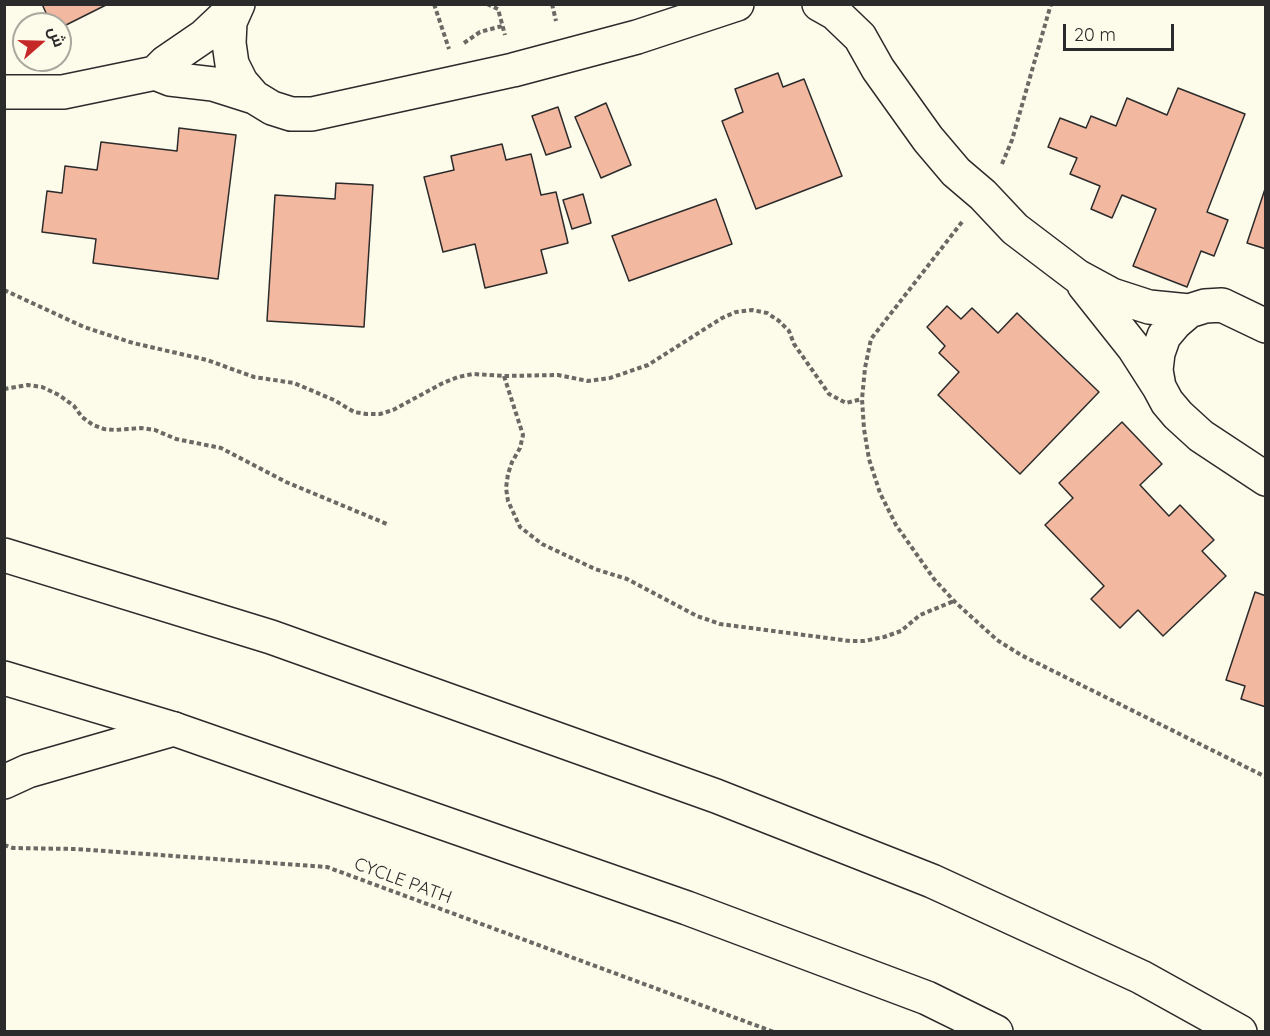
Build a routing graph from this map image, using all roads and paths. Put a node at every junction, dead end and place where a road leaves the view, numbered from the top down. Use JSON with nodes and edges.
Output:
{"nodes":[{"id":1,"x":238,"y":4,"type":"edge"},
{"id":2,"x":434,"y":4,"type":"edge"},
{"id":3,"x":737,"y":4,"type":"edge"},
{"id":4,"x":819,"y":4,"type":"edge"},
{"id":5,"x":854,"y":4,"type":"edge"},
{"id":6,"x":1051,"y":4,"type":"edge"},
{"id":7,"x":502,"y":26,"type":"dead end"},
{"id":8,"x":878,"y":69,"type":"junction"},
{"id":9,"x":155,"y":73,"type":"junction"},
{"id":10,"x":4,"y":92,"type":"edge"},
{"id":11,"x":254,"y":98,"type":"junction"},
{"id":12,"x":982,"y":195,"type":"junction"},
{"id":13,"x":1077,"y":276,"type":"junction"},
{"id":14,"x":4,"y":290,"type":"edge"},
{"id":15,"x":1189,"y":311,"type":"junction"},
{"id":16,"x":1266,"y":326,"type":"edge"},
{"id":17,"x":504,"y":376,"type":"junction"},
{"id":18,"x":1160,"y":387,"type":"junction"},
{"id":19,"x":4,"y":388,"type":"edge"},
{"id":20,"x":862,"y":399,"type":"junction"},
{"id":21,"x":1266,"y":478,"type":"edge"},
{"id":22,"x":387,"y":524,"type":"dead end"},
{"id":23,"x":4,"y":555,"type":"edge"},
{"id":24,"x":954,"y":601,"type":"junction"},
{"id":25,"x":4,"y":678,"type":"edge"},
{"id":26,"x":174,"y":729,"type":"junction"},
{"id":27,"x":1266,"y":777,"type":"edge"},
{"id":28,"x":4,"y":782,"type":"edge"},
{"id":29,"x":4,"y":845,"type":"edge"},
{"id":30,"x":774,"y":1032,"type":"edge"},
{"id":31,"x":996,"y":1032,"type":"edge"},
{"id":32,"x":1240,"y":1032,"type":"edge"}],
"edges":[{"from":1,"to":9,"type":"street"},
{"from":1,"to":11,"type":"street"},
{"from":2,"to":7,"type":"path"},
{"from":3,"to":11,"type":"street"},
{"from":4,"to":8,"type":"street"},
{"from":5,"to":8,"type":"street"},
{"from":6,"to":12,"type":"path"},
{"from":8,"to":12,"type":"street"},
{"from":9,"to":10,"type":"street"},
{"from":9,"to":11,"type":"street"},
{"from":12,"to":13,"type":"street"},
{"from":12,"to":20,"type":"path"},
{"from":13,"to":15,"type":"street"},
{"from":13,"to":18,"type":"street"},
{"from":14,"to":17,"type":"path"},
{"from":15,"to":16,"type":"street"},
{"from":15,"to":18,"type":"street"},
{"from":17,"to":20,"type":"path"},
{"from":17,"to":24,"type":"path"},
{"from":18,"to":21,"type":"street"},
{"from":19,"to":22,"type":"path"},
{"from":20,"to":24,"type":"path"},
{"from":23,"to":32,"type":"street"},
{"from":24,"to":27,"type":"path"},
{"from":25,"to":26,"type":"street"},
{"from":26,"to":28,"type":"street"},
{"from":26,"to":31,"type":"street"},
{"from":29,"to":30,"type":"path","name":"CYCLE PATH"}]}
